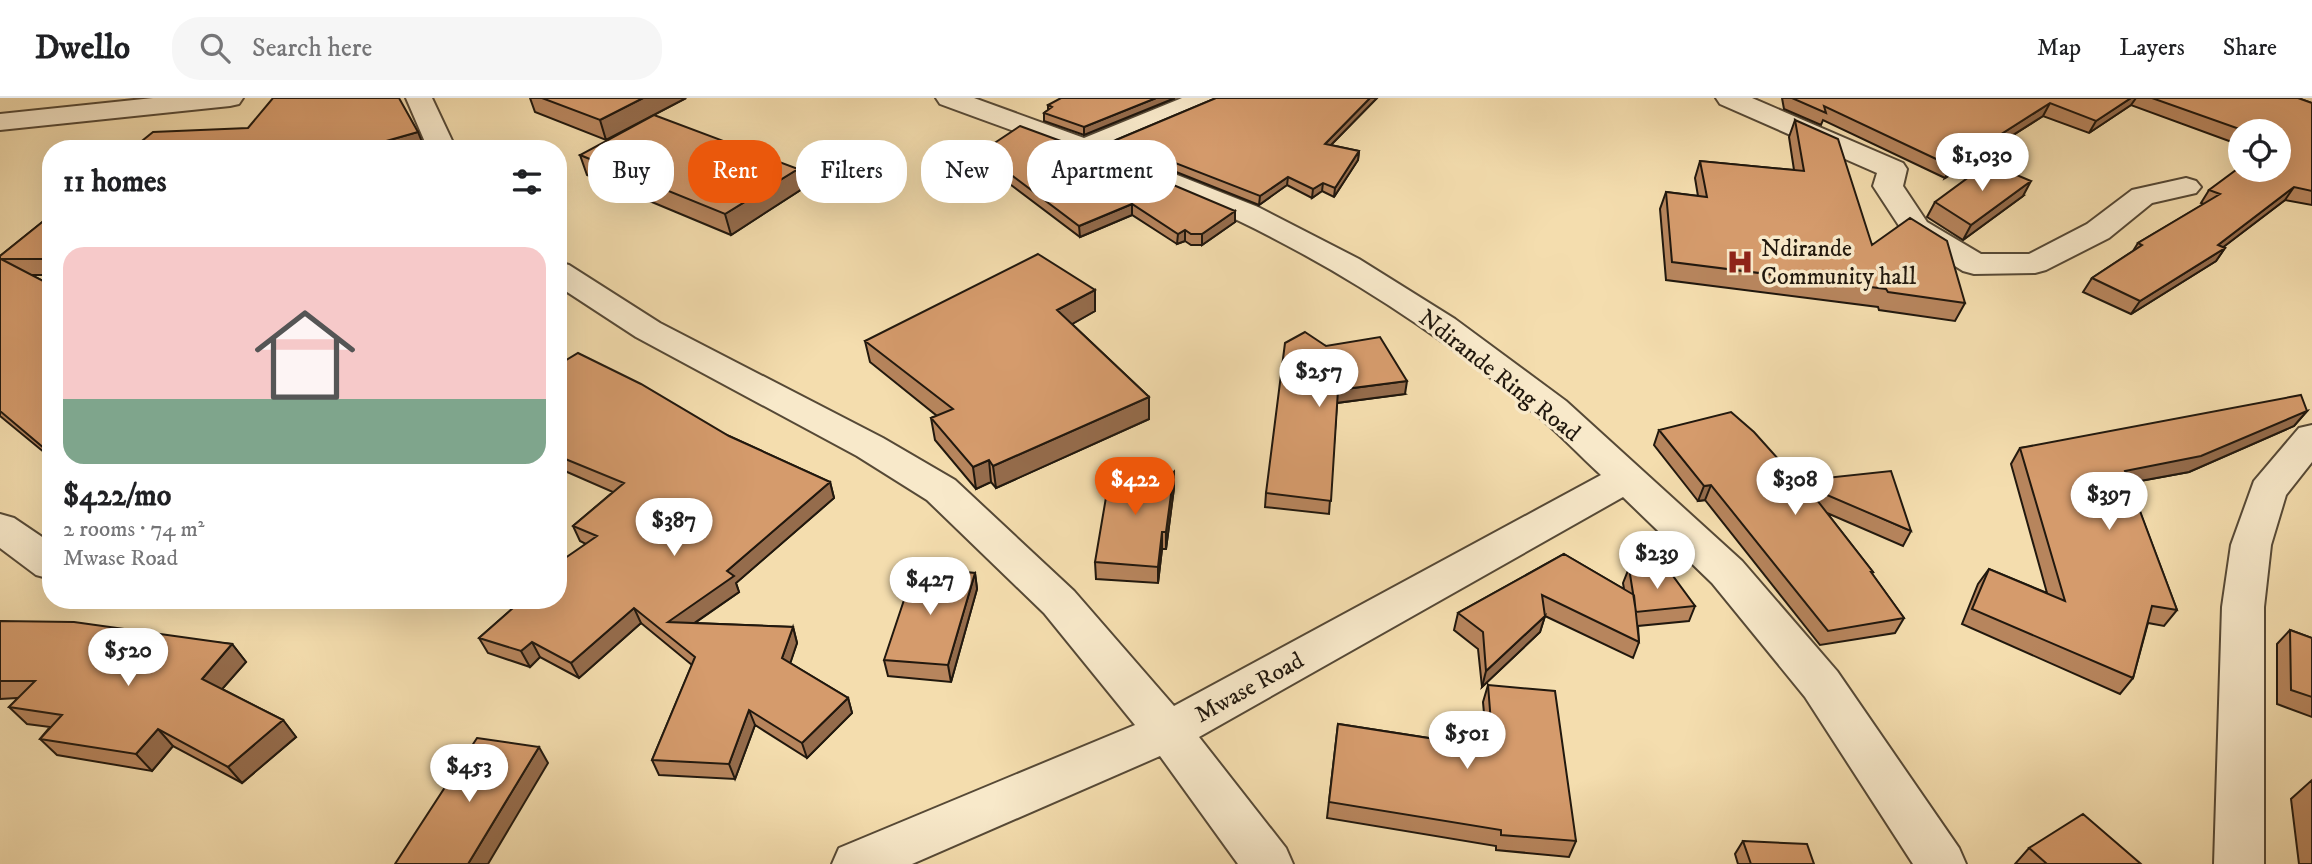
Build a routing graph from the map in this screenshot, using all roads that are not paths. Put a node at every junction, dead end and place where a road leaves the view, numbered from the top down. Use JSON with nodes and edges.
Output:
{"nodes":[{"id":1,"x":230,"y":98,"type":"edge"},
{"id":2,"x":419,"y":98,"type":"edge"},
{"id":3,"x":949,"y":98,"type":"edge"},
{"id":4,"x":1205,"y":98,"type":"edge"},
{"id":5,"x":1729,"y":98,"type":"edge"},
{"id":6,"x":0,"y":122,"type":"edge"},
{"id":7,"x":438,"y":140,"type":"edge"},
{"id":8,"x":1062,"y":140,"type":"edge"},
{"id":9,"x":1103,"y":140,"type":"edge"},
{"id":10,"x":1177,"y":185,"type":"edge"},
{"id":11,"x":2186,"y":187,"type":"dead end"},
{"id":12,"x":567,"y":278,"type":"edge"},
{"id":13,"x":2312,"y":437,"type":"edge"},
{"id":14,"x":1625,"y":479,"type":"junction"},
{"id":15,"x":0,"y":528,"type":"edge"},
{"id":16,"x":42,"y":558,"type":"edge"},
{"id":17,"x":1168,"y":732,"type":"junction"},
{"id":18,"x":857,"y":864,"type":"edge"},
{"id":19,"x":1268,"y":864,"type":"edge"},
{"id":20,"x":1941,"y":864,"type":"edge"},
{"id":21,"x":2239,"y":864,"type":"edge"}],
"edges":[{"from":1,"to":6,"type":"street"},
{"from":2,"to":7,"type":"street"},
{"from":3,"to":8,"type":"street","name":"Ndirande Ring Road"},
{"from":4,"to":9,"type":"street"},
{"from":5,"to":11,"type":"street"},
{"from":10,"to":14,"type":"street","name":"Ndirande Ring Road"},
{"from":12,"to":17,"type":"street"},
{"from":13,"to":21,"type":"street"},
{"from":14,"to":17,"type":"street","name":"Mwase Road"},
{"from":14,"to":20,"type":"street","name":"Ndirande Ring Road"},
{"from":15,"to":16,"type":"street"},
{"from":17,"to":18,"type":"street","name":"Mwase Road"},
{"from":17,"to":19,"type":"street"}]}
